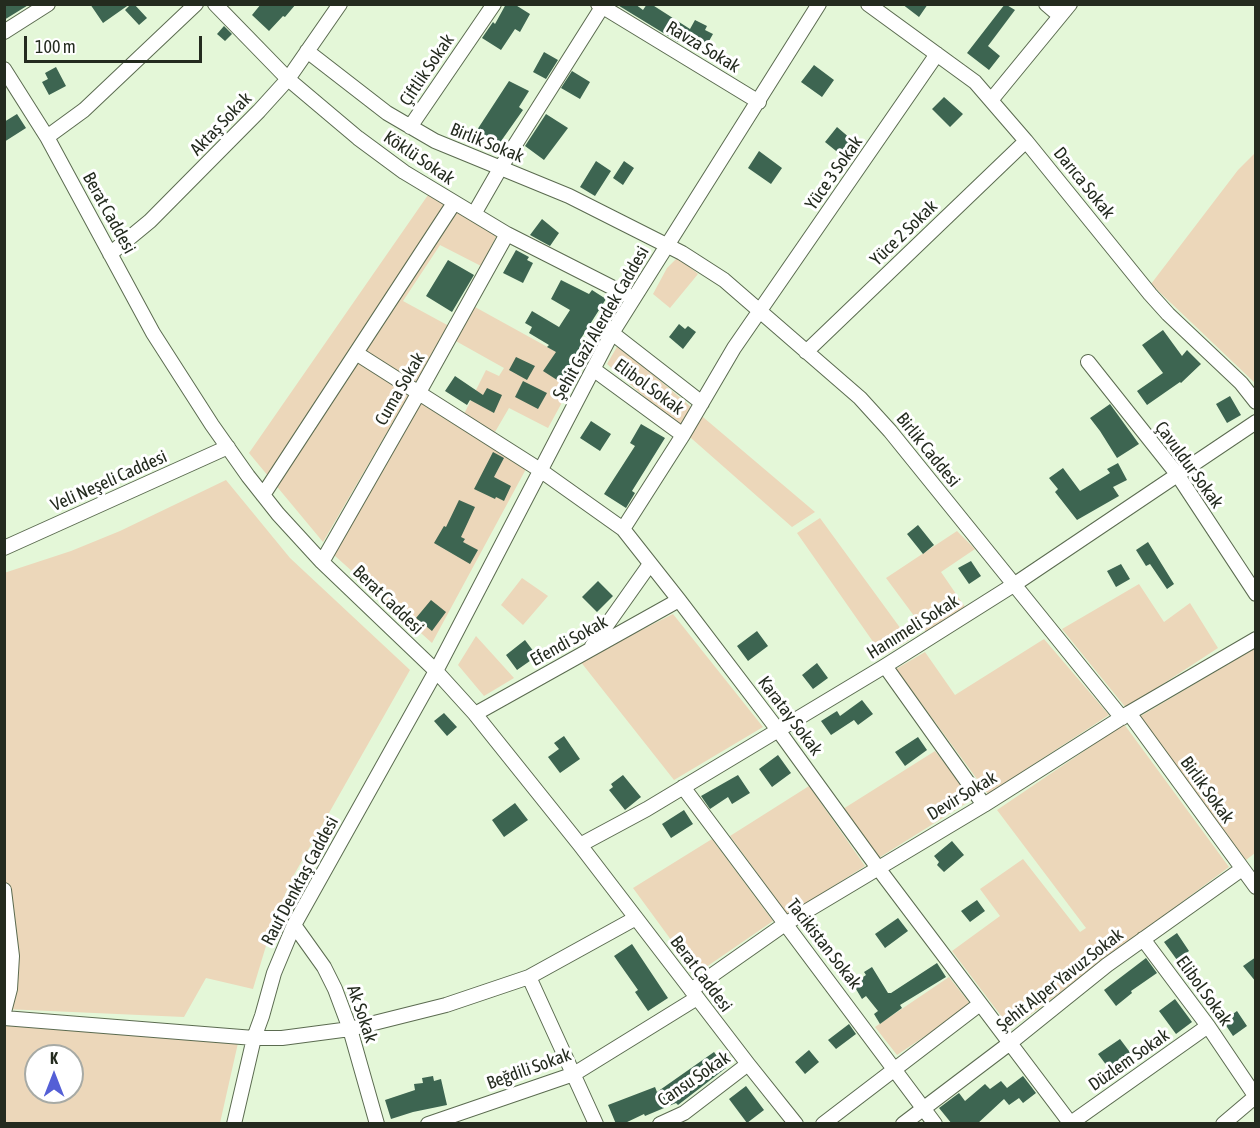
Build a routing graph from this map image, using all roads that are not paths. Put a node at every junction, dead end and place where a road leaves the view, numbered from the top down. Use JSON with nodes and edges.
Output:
{"nodes":[{"id":1,"x":48,"y":4,"type":"edge"},
{"id":2,"x":196,"y":4,"type":"edge"},
{"id":3,"x":216,"y":4,"type":"edge"},
{"id":4,"x":340,"y":4,"type":"edge"},
{"id":5,"x":494,"y":4,"type":"edge"},
{"id":6,"x":819,"y":4,"type":"edge"},
{"id":7,"x":867,"y":4,"type":"edge"},
{"id":8,"x":1046,"y":4,"type":"edge"},
{"id":9,"x":1070,"y":4,"type":"edge"},
{"id":10,"x":601,"y":5,"type":"edge"},
{"id":11,"x":1060,"y":16,"type":"junction"},
{"id":12,"x":4,"y":32,"type":"edge"},
{"id":13,"x":308,"y":51,"type":"junction"},
{"id":14,"x":937,"y":54,"type":"junction"},
{"id":15,"x":4,"y":69,"type":"edge"},
{"id":16,"x":288,"y":79,"type":"junction"},
{"id":17,"x":992,"y":99,"type":"junction"},
{"id":18,"x":759,"y":102,"type":"junction"},
{"id":19,"x":410,"y":127,"type":"junction"},
{"id":20,"x":47,"y":137,"type":"junction"},
{"id":21,"x":1026,"y":141,"type":"junction"},
{"id":22,"x":501,"y":167,"type":"junction"},
{"id":23,"x":454,"y":203,"type":"junction"},
{"id":24,"x":474,"y":214,"type":"junction"},
{"id":25,"x":507,"y":234,"type":"junction"},
{"id":26,"x":667,"y":245,"type":"junction"},
{"id":27,"x":110,"y":254,"type":"junction"},
{"id":28,"x":633,"y":298,"type":"junction"},
{"id":29,"x":759,"y":311,"type":"junction"},
{"id":30,"x":612,"y":333,"type":"junction"},
{"id":31,"x":806,"y":352,"type":"junction"},
{"id":32,"x":356,"y":353,"type":"junction"},
{"id":33,"x":1088,"y":362,"type":"dead end"},
{"id":34,"x":593,"y":369,"type":"junction"},
{"id":35,"x":418,"y":394,"type":"junction"},
{"id":36,"x":1256,"y":402,"type":"edge"},
{"id":37,"x":702,"y":403,"type":"junction"},
{"id":38,"x":1256,"y":422,"type":"edge"},
{"id":39,"x":683,"y":435,"type":"junction"},
{"id":40,"x":228,"y":447,"type":"junction"},
{"id":41,"x":540,"y":470,"type":"junction"},
{"id":42,"x":1177,"y":474,"type":"junction"},
{"id":43,"x":263,"y":495,"type":"junction"},
{"id":44,"x":623,"y":529,"type":"junction"},
{"id":45,"x":4,"y":548,"type":"edge"},
{"id":46,"x":322,"y":562,"type":"junction"},
{"id":47,"x":650,"y":564,"type":"junction"},
{"id":48,"x":1015,"y":584,"type":"junction"},
{"id":49,"x":1256,"y":594,"type":"edge"},
{"id":50,"x":679,"y":600,"type":"junction"},
{"id":51,"x":1256,"y":639,"type":"edge"},
{"id":52,"x":589,"y":651,"type":"junction"},
{"id":53,"x":885,"y":666,"type":"junction"},
{"id":54,"x":436,"y":671,"type":"junction"},
{"id":55,"x":476,"y":714,"type":"junction"},
{"id":56,"x":1125,"y":716,"type":"junction"},
{"id":57,"x":778,"y":730,"type":"junction"},
{"id":58,"x":683,"y":787,"type":"junction"},
{"id":59,"x":984,"y":805,"type":"junction"},
{"id":60,"x":580,"y":845,"type":"junction"},
{"id":61,"x":878,"y":868,"type":"junction"},
{"id":62,"x":1242,"y":869,"type":"junction"},
{"id":63,"x":1256,"y":887,"type":"edge"},
{"id":64,"x":4,"y":890,"type":"edge"},
{"id":65,"x":636,"y":918,"type":"junction"},
{"id":66,"x":785,"y":924,"type":"junction"},
{"id":67,"x":294,"y":925,"type":"junction"},
{"id":68,"x":1143,"y":939,"type":"junction"},
{"id":69,"x":529,"y":977,"type":"junction"},
{"id":70,"x":694,"y":994,"type":"junction"},
{"id":71,"x":980,"y":1004,"type":"junction"},
{"id":72,"x":4,"y":1012,"type":"edge"},
{"id":73,"x":4,"y":1018,"type":"edge"},
{"id":74,"x":1208,"y":1026,"type":"junction"},
{"id":75,"x":350,"y":1029,"type":"junction"},
{"id":76,"x":254,"y":1038,"type":"junction"},
{"id":77,"x":1010,"y":1043,"type":"junction"},
{"id":78,"x":748,"y":1064,"type":"junction"},
{"id":79,"x":894,"y":1069,"type":"junction"},
{"id":80,"x":574,"y":1074,"type":"junction"},
{"id":81,"x":1255,"y":1096,"type":"edge"},
{"id":82,"x":923,"y":1108,"type":"junction"},
{"id":83,"x":1071,"y":1123,"type":"edge"},
{"id":84,"x":234,"y":1124,"type":"edge"},
{"id":85,"x":377,"y":1124,"type":"edge"},
{"id":86,"x":428,"y":1124,"type":"edge"},
{"id":87,"x":596,"y":1124,"type":"edge"},
{"id":88,"x":660,"y":1124,"type":"edge"},
{"id":89,"x":796,"y":1124,"type":"edge"},
{"id":90,"x":824,"y":1124,"type":"edge"},
{"id":91,"x":903,"y":1124,"type":"edge"},
{"id":92,"x":935,"y":1124,"type":"edge"},
{"id":93,"x":1223,"y":1124,"type":"edge"}],
"edges":[{"from":1,"to":12,"type":"street"},
{"from":2,"to":20,"type":"street"},
{"from":3,"to":16,"type":"street","name":"Köklü Sokak"},
{"from":4,"to":13,"type":"street","name":"Aktaş Sokak"},
{"from":5,"to":19,"type":"street","name":"Çiftlik Sokak"},
{"from":6,"to":18,"type":"street","name":"Şehit Gazi Alerdek Caddesi"},
{"from":7,"to":14,"type":"street","name":"Darıca Sokak"},
{"from":8,"to":11,"type":"street"},
{"from":9,"to":11,"type":"street"},
{"from":10,"to":18,"type":"street","name":"Ravza Sokak"},
{"from":10,"to":22,"type":"street"},
{"from":11,"to":17,"type":"street"},
{"from":13,"to":16,"type":"street","name":"Aktaş Sokak"},
{"from":13,"to":19,"type":"street","name":"Birlik Sokak"},
{"from":14,"to":17,"type":"street","name":"Darıca Sokak"},
{"from":14,"to":29,"type":"street","name":"Yüce 3 Sokak"},
{"from":15,"to":20,"type":"street","name":"Berat Caddesi"},
{"from":16,"to":23,"type":"street","name":"Köklü Sokak"},
{"from":16,"to":27,"type":"street","name":"Aktaş Sokak"},
{"from":17,"to":21,"type":"street","name":"Darıca Sokak"},
{"from":18,"to":26,"type":"street","name":"Şehit Gazi Alerdek Caddesi"},
{"from":19,"to":22,"type":"street","name":"Birlik Sokak"},
{"from":20,"to":27,"type":"street","name":"Berat Caddesi"},
{"from":21,"to":31,"type":"street","name":"Yüce 2 Sokak"},
{"from":21,"to":36,"type":"street","name":"Darıca Sokak"},
{"from":22,"to":24,"type":"street"},
{"from":22,"to":26,"type":"street","name":"Birlik Sokak"},
{"from":23,"to":24,"type":"street","name":"Köklü Sokak"},
{"from":23,"to":32,"type":"street"},
{"from":24,"to":25,"type":"street","name":"Köklü Sokak"},
{"from":25,"to":28,"type":"street","name":"Köklü Sokak"},
{"from":25,"to":35,"type":"street","name":"Cuma Sokak"},
{"from":26,"to":28,"type":"street","name":"Şehit Gazi Alerdek Caddesi"},
{"from":26,"to":29,"type":"street","name":"Birlik Caddesi"},
{"from":27,"to":40,"type":"street","name":"Berat Caddesi"},
{"from":28,"to":30,"type":"street","name":"Şehit Gazi Alerdek Caddesi"},
{"from":29,"to":31,"type":"street","name":"Birlik Caddesi"},
{"from":29,"to":37,"type":"street","name":"Yüce 3 Sokak"},
{"from":30,"to":34,"type":"street","name":"Şehit Gazi Alerdek Caddesi"},
{"from":30,"to":37,"type":"street"},
{"from":31,"to":48,"type":"street","name":"Birlik Caddesi"},
{"from":32,"to":35,"type":"street","name":"Karatay Sokak"},
{"from":32,"to":43,"type":"street"},
{"from":33,"to":42,"type":"street","name":"Çavuldur Sokak"},
{"from":34,"to":39,"type":"street","name":"Elibol Sokak"},
{"from":34,"to":41,"type":"street","name":"Şehit Gazi Alerdek Caddesi"},
{"from":35,"to":41,"type":"street","name":"Karatay Sokak"},
{"from":35,"to":46,"type":"street","name":"Cuma Sokak"},
{"from":37,"to":39,"type":"street","name":"Yüce 3 Sokak"},
{"from":38,"to":42,"type":"street","name":"Hanımeli Sokak"},
{"from":39,"to":44,"type":"street","name":"Yüce 3 Sokak"},
{"from":40,"to":43,"type":"street","name":"Berat Caddesi"},
{"from":40,"to":45,"type":"street","name":"Veli Neşeli Caddesi"},
{"from":41,"to":44,"type":"street","name":"Karatay Sokak"},
{"from":41,"to":54,"type":"street","name":"Şehit Gazi Alerdek Caddesi"},
{"from":42,"to":48,"type":"street","name":"Hanımeli Sokak"},
{"from":42,"to":49,"type":"street","name":"Çavuldur Sokak"},
{"from":43,"to":46,"type":"street","name":"Berat Caddesi"},
{"from":44,"to":47,"type":"street","name":"Karatay Sokak"},
{"from":46,"to":54,"type":"street","name":"Berat Caddesi"},
{"from":47,"to":50,"type":"street","name":"Karatay Sokak"},
{"from":47,"to":52,"type":"street"},
{"from":48,"to":53,"type":"street","name":"Hanımeli Sokak"},
{"from":48,"to":56,"type":"street","name":"Birlik Caddesi"},
{"from":50,"to":52,"type":"street","name":"Efendi Sokak"},
{"from":50,"to":57,"type":"street","name":"Karatay Sokak"},
{"from":51,"to":56,"type":"street","name":"Devir Sokak"},
{"from":52,"to":55,"type":"street","name":"Efendi Sokak"},
{"from":53,"to":57,"type":"street","name":"Hanımeli Sokak"},
{"from":53,"to":59,"type":"street"},
{"from":54,"to":55,"type":"street","name":"Berat Caddesi"},
{"from":54,"to":67,"type":"street","name":"Rauf Denktaş Caddesi"},
{"from":55,"to":60,"type":"street","name":"Berat Caddesi"},
{"from":56,"to":59,"type":"street","name":"Devir Sokak"},
{"from":56,"to":62,"type":"street","name":"Birlik Sokak"},
{"from":57,"to":58,"type":"street","name":"Hanımeli Sokak"},
{"from":57,"to":61,"type":"street","name":"Karatay Sokak"},
{"from":58,"to":60,"type":"street","name":"Hanımeli Sokak"},
{"from":58,"to":66,"type":"street","name":"Tacikistan Sokak"},
{"from":59,"to":61,"type":"street","name":"Devir Sokak"},
{"from":60,"to":65,"type":"street","name":"Berat Caddesi"},
{"from":61,"to":66,"type":"street","name":"Devir Sokak"},
{"from":61,"to":71,"type":"street","name":"Karatay Sokak"},
{"from":62,"to":63,"type":"street","name":"Birlik Sokak"},
{"from":62,"to":68,"type":"street","name":"Şehit Alper Yavuz Sokak"},
{"from":64,"to":72,"type":"street"},
{"from":65,"to":69,"type":"street"},
{"from":65,"to":70,"type":"street","name":"Berat Caddesi"},
{"from":66,"to":70,"type":"street","name":"Devir Sokak"},
{"from":66,"to":79,"type":"street","name":"Tacikistan Sokak"},
{"from":67,"to":75,"type":"street","name":"Ak Sokak"},
{"from":67,"to":76,"type":"street","name":"Rauf Denktaş Caddesi"},
{"from":68,"to":74,"type":"street","name":"Elibol Sokak"},
{"from":68,"to":77,"type":"street","name":"Şehit Alper Yavuz Sokak"},
{"from":69,"to":75,"type":"street"},
{"from":69,"to":80,"type":"street"},
{"from":70,"to":78,"type":"street","name":"Berat Caddesi"},
{"from":70,"to":80,"type":"street","name":"Beğdili Sokak"},
{"from":71,"to":77,"type":"street","name":"Karatay Sokak"},
{"from":71,"to":79,"type":"street"},
{"from":73,"to":76,"type":"street"},
{"from":74,"to":81,"type":"street","name":"Elibol Sokak"},
{"from":74,"to":83,"type":"street","name":"Düzlem Sokak"},
{"from":75,"to":76,"type":"street"},
{"from":75,"to":85,"type":"street","name":"Ak Sokak"},
{"from":76,"to":84,"type":"street","name":"Rauf Denktaş Caddesi"},
{"from":77,"to":82,"type":"street","name":"Şehit Alper Yavuz Sokak"},
{"from":77,"to":83,"type":"street","name":"Karatay Sokak"},
{"from":78,"to":88,"type":"street","name":"Cansu Sokak"},
{"from":78,"to":89,"type":"street","name":"Berat Caddesi"},
{"from":79,"to":82,"type":"street","name":"Tacikistan Sokak"},
{"from":79,"to":90,"type":"street"},
{"from":80,"to":86,"type":"street","name":"Beğdili Sokak"},
{"from":80,"to":87,"type":"street"},
{"from":81,"to":93,"type":"street"},
{"from":82,"to":91,"type":"street","name":"Şehit Alper Yavuz Sokak"},
{"from":82,"to":92,"type":"street","name":"Tacikistan Sokak"}]}
